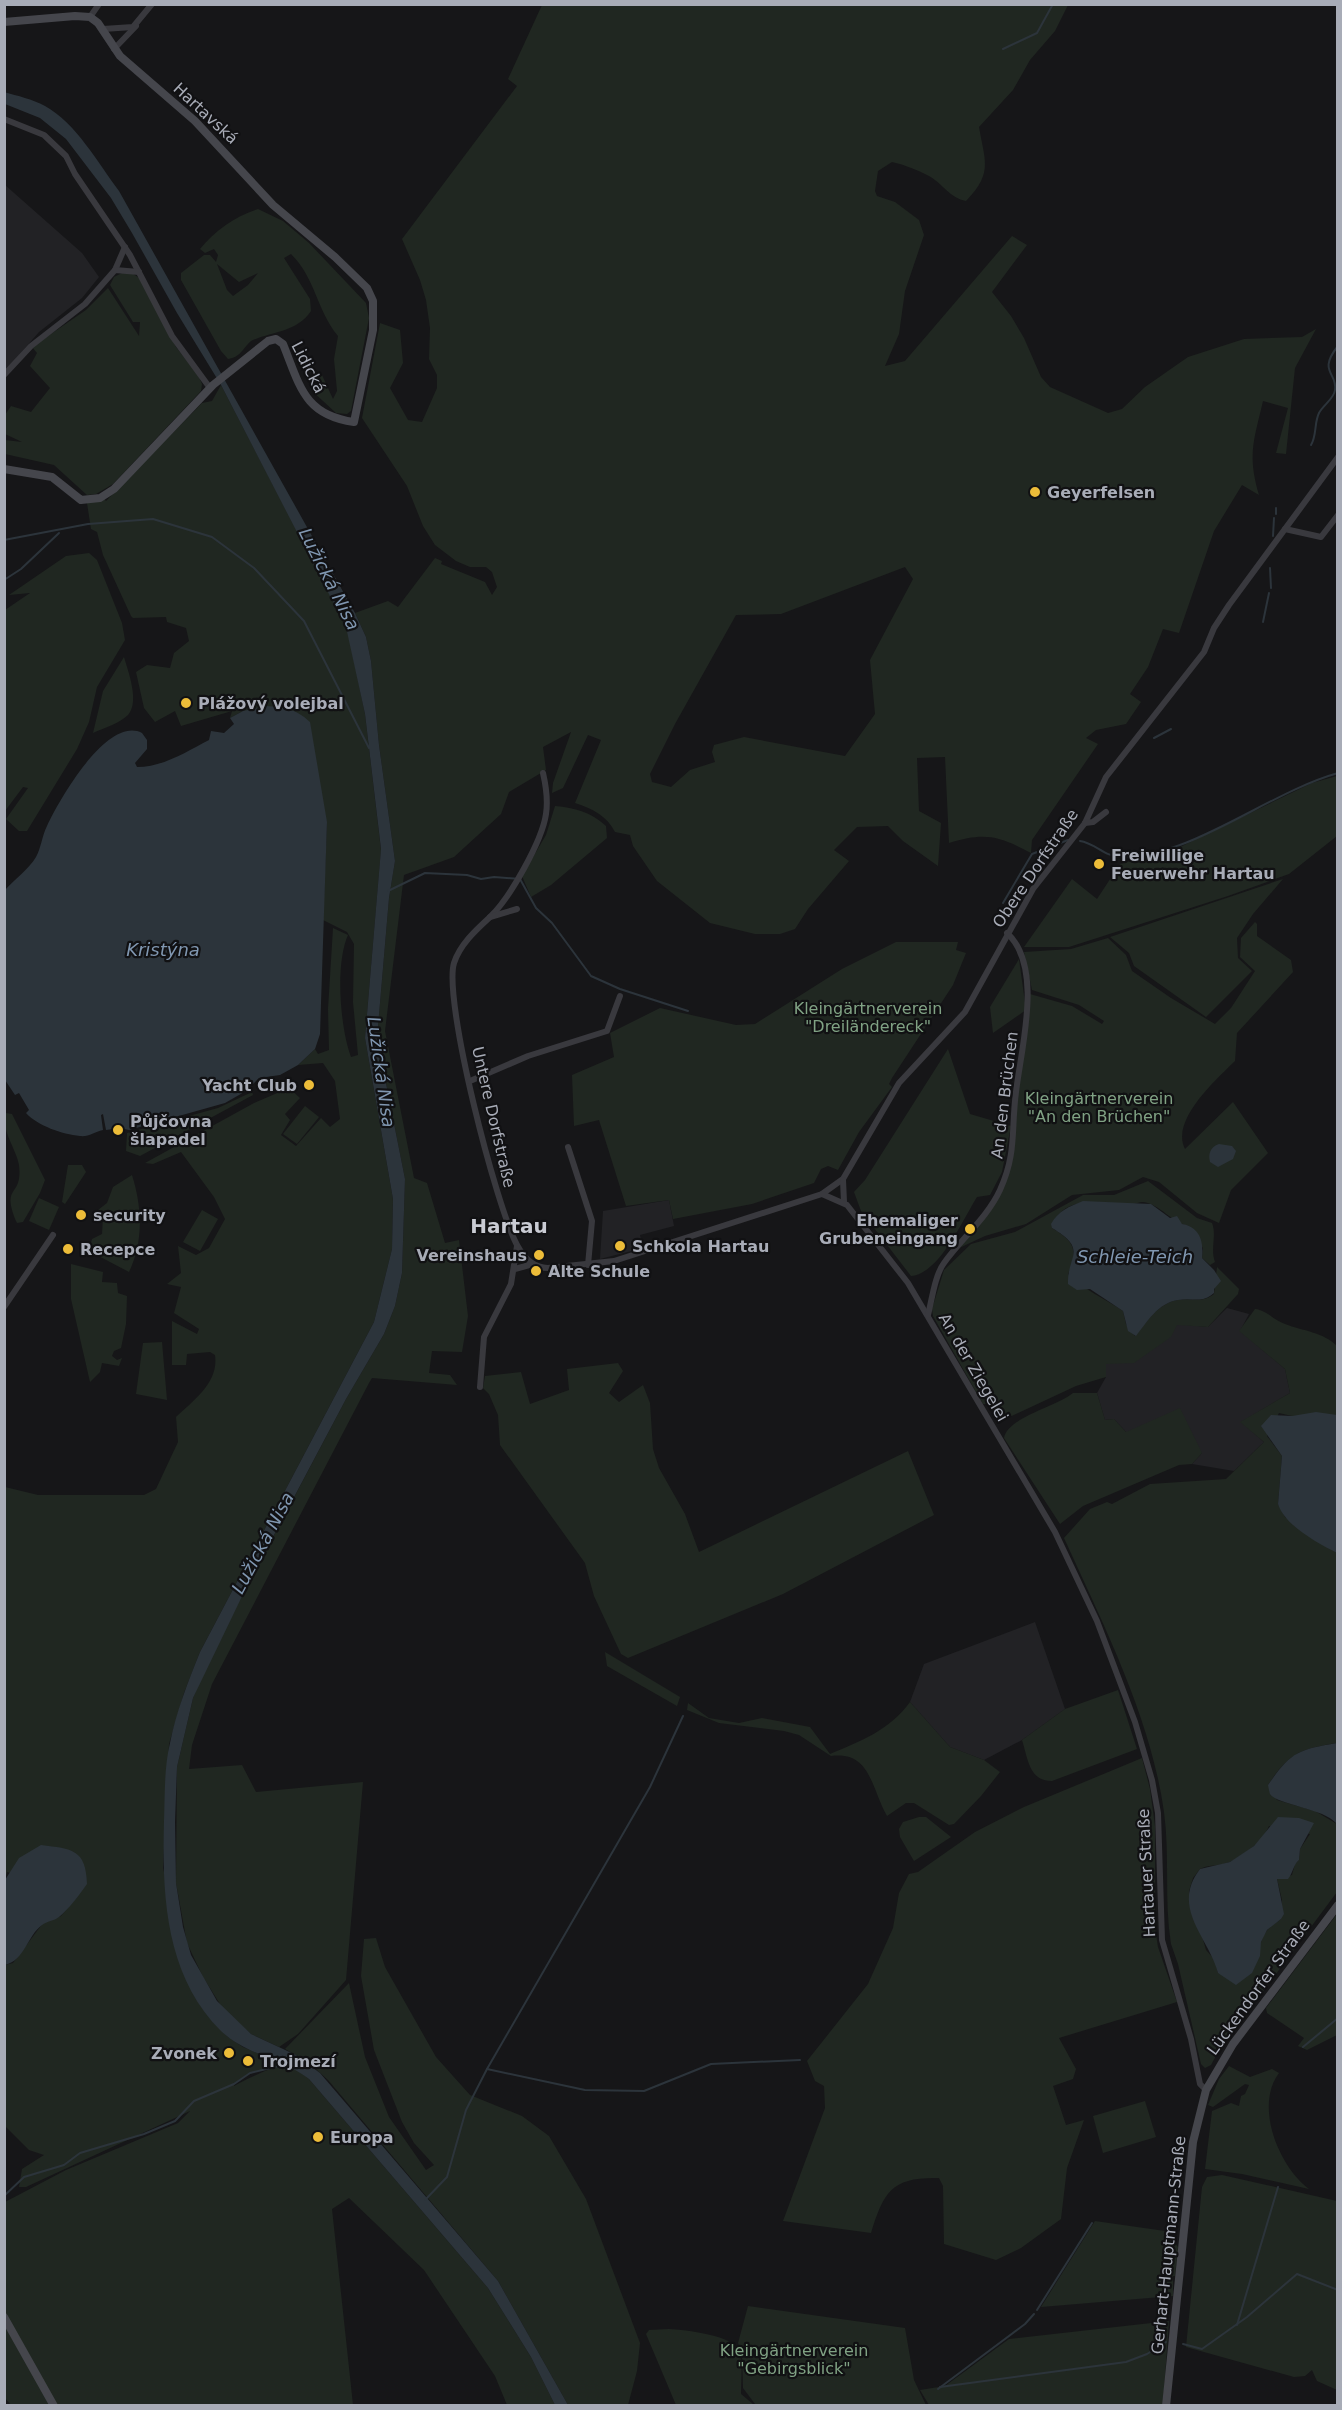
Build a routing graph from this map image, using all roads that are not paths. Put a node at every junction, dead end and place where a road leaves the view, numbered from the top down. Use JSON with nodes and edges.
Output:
{"nodes":[{"id":1,"x":99,"y":4,"type":"edge"},
{"id":2,"x":152,"y":4,"type":"edge"},
{"id":3,"x":90,"y":17,"type":"junction"},
{"id":4,"x":4,"y":22,"type":"edge"},
{"id":5,"x":136,"y":26,"type":"junction"},
{"id":6,"x":103,"y":29,"type":"junction"},
{"id":7,"x":114,"y":49,"type":"junction"},
{"id":8,"x":4,"y":119,"type":"edge"},
{"id":9,"x":125,"y":247,"type":"junction"},
{"id":10,"x":115,"y":270,"type":"junction"},
{"id":11,"x":139,"y":272,"type":"junction"},
{"id":12,"x":4,"y":375,"type":"edge"},
{"id":13,"x":212,"y":386,"type":"junction"},
{"id":14,"x":354,"y":422,"type":"joint"},
{"id":15,"x":1338,"y":457,"type":"edge"},
{"id":16,"x":4,"y":470,"type":"edge"},
{"id":17,"x":1338,"y":515,"type":"edge"},
{"id":18,"x":1285,"y":529,"type":"junction"},
{"id":19,"x":543,"y":773,"type":"dead end"},
{"id":20,"x":1106,"y":812,"type":"dead end"},
{"id":21,"x":1085,"y":823,"type":"junction"},
{"id":22,"x":517,"y":909,"type":"dead end"},
{"id":23,"x":489,"y":918,"type":"junction"},
{"id":24,"x":1007,"y":933,"type":"junction"},
{"id":25,"x":620,"y":996,"type":"dead end"},
{"id":26,"x":470,"y":1081,"type":"junction"},
{"id":27,"x":568,"y":1147,"type":"dead end"},
{"id":28,"x":843,"y":1179,"type":"junction"},
{"id":29,"x":822,"y":1194,"type":"junction"},
{"id":30,"x":844,"y":1202,"type":"junction"},
{"id":31,"x":52,"y":1235,"type":"dead end"},
{"id":32,"x":517,"y":1245,"type":"junction"},
{"id":33,"x":533,"y":1264,"type":"junction"},
{"id":34,"x":588,"y":1265,"type":"junction"},
{"id":35,"x":515,"y":1269,"type":"junction"},
{"id":36,"x":4,"y":1307,"type":"edge"},
{"id":37,"x":928,"y":1315,"type":"junction"},
{"id":38,"x":480,"y":1388,"type":"dead end"},
{"id":39,"x":1067,"y":1556,"type":"joint"},
{"id":40,"x":1338,"y":1905,"type":"edge"},
{"id":41,"x":1206,"y":2090,"type":"junction"},
{"id":42,"x":4,"y":2317,"type":"edge"},
{"id":43,"x":54,"y":2406,"type":"edge"},
{"id":44,"x":1166,"y":2406,"type":"edge"}],
"edges":[{"from":1,"to":3,"type":"street"},
{"from":2,"to":5,"type":"street"},
{"from":3,"to":4,"type":"street"},
{"from":3,"to":6,"type":"street","name":"Hartavská"},
{"from":5,"to":6,"type":"street"},
{"from":5,"to":7,"type":"street"},
{"from":6,"to":7,"type":"street","name":"Hartavská"},
{"from":7,"to":14,"type":"street","name":"Hartavská"},
{"from":8,"to":9,"type":"street"},
{"from":9,"to":10,"type":"street"},
{"from":9,"to":11,"type":"street"},
{"from":10,"to":11,"type":"street"},
{"from":10,"to":12,"type":"street"},
{"from":11,"to":13,"type":"street"},
{"from":13,"to":14,"type":"street","name":"Lidická"},
{"from":13,"to":16,"type":"street","name":"Lidická"},
{"from":15,"to":18,"type":"street","name":"Obere Dorfstraße"},
{"from":17,"to":18,"type":"street"},
{"from":18,"to":21,"type":"street","name":"Obere Dorfstraße"},
{"from":19,"to":23,"type":"street","name":"Untere Dorfstraße"},
{"from":20,"to":21,"type":"street"},
{"from":21,"to":24,"type":"street","name":"Obere Dorfstraße"},
{"from":22,"to":23,"type":"street"},
{"from":23,"to":26,"type":"street","name":"Untere Dorfstraße"},
{"from":24,"to":28,"type":"street","name":"Obere Dorfstraße"},
{"from":24,"to":37,"type":"street","name":"An den Brüchen"},
{"from":25,"to":26,"type":"street"},
{"from":26,"to":32,"type":"street","name":"Untere Dorfstraße"},
{"from":27,"to":34,"type":"street"},
{"from":28,"to":29,"type":"street"},
{"from":28,"to":30,"type":"street"},
{"from":29,"to":30,"type":"street","name":"An der Ziegelei"},
{"from":29,"to":34,"type":"street"},
{"from":30,"to":37,"type":"street","name":"An der Ziegelei"},
{"from":31,"to":36,"type":"street"},
{"from":32,"to":33,"type":"street","name":"Untere Dorfstraße"},
{"from":32,"to":35,"type":"street"},
{"from":33,"to":34,"type":"street"},
{"from":33,"to":35,"type":"street"},
{"from":35,"to":38,"type":"street"},
{"from":37,"to":39,"type":"street","name":"An der Ziegelei"},
{"from":39,"to":41,"type":"street","name":"Hartauer Straße"},
{"from":40,"to":41,"type":"street","name":"Lückendorfer Straße"},
{"from":41,"to":44,"type":"street","name":"Gerhart-Hauptmann-Straße"},
{"from":42,"to":43,"type":"street"}]}
